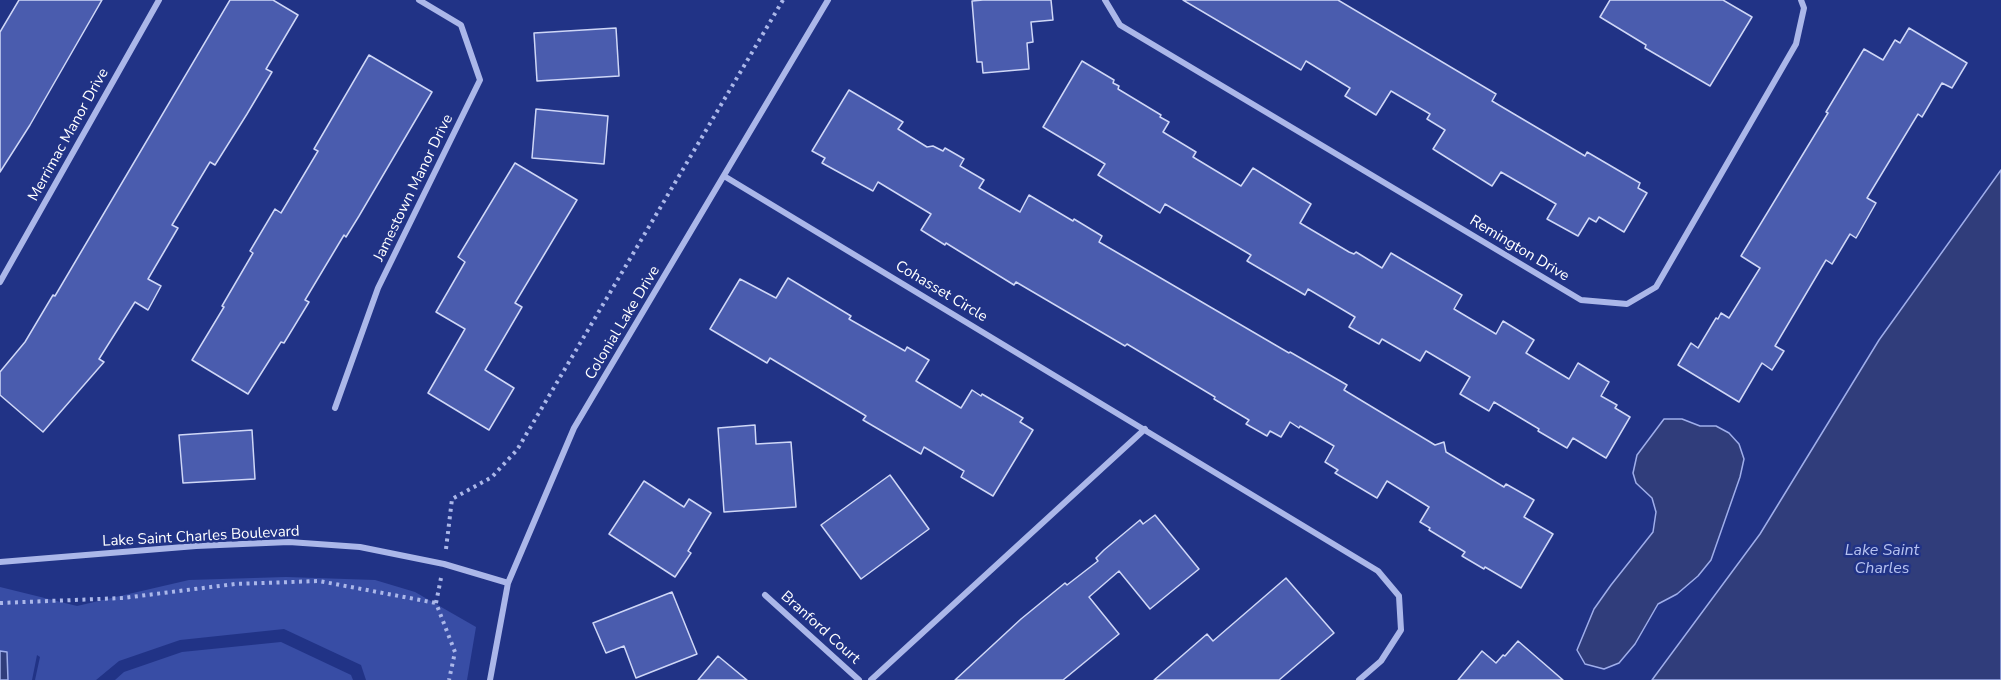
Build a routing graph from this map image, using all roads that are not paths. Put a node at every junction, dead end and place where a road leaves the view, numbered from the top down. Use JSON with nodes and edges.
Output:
{"nodes":[{"id":1,"x":159,"y":0,"type":"edge"},
{"id":2,"x":419,"y":0,"type":"edge"},
{"id":3,"x":828,"y":0,"type":"edge"},
{"id":4,"x":1106,"y":0,"type":"edge"},
{"id":5,"x":1801,"y":0,"type":"edge"},
{"id":6,"x":724,"y":176,"type":"junction"},
{"id":7,"x":0,"y":282,"type":"edge"},
{"id":8,"x":335,"y":408,"type":"dead end"},
{"id":9,"x":1145,"y":429,"type":"junction"},
{"id":10,"x":0,"y":562,"type":"edge"},
{"id":11,"x":508,"y":583,"type":"junction"},
{"id":12,"x":765,"y":595,"type":"dead end"},
{"id":13,"x":490,"y":680,"type":"edge"},
{"id":14,"x":859,"y":680,"type":"edge"},
{"id":15,"x":871,"y":680,"type":"edge"},
{"id":16,"x":1359,"y":680,"type":"edge"}],
"edges":[{"from":1,"to":7,"type":"street","name":"Merrimac Manor Drive"},
{"from":2,"to":8,"type":"street","name":"Jamestown Manor Drive"},
{"from":3,"to":6,"type":"street","name":"Colonial Lake Drive"},
{"from":4,"to":5,"type":"street","name":"Remington Drive"},
{"from":6,"to":9,"type":"street","name":"Cohasset Circle"},
{"from":6,"to":11,"type":"street","name":"Colonial Lake Drive"},
{"from":9,"to":15,"type":"street"},
{"from":9,"to":16,"type":"street","name":"Cohasset Circle"},
{"from":10,"to":11,"type":"street","name":"Lake Saint Charles Boulevard"},
{"from":11,"to":13,"type":"street","name":"Colonial Lake Drive"},
{"from":12,"to":14,"type":"street","name":"Branford Court"}]}
